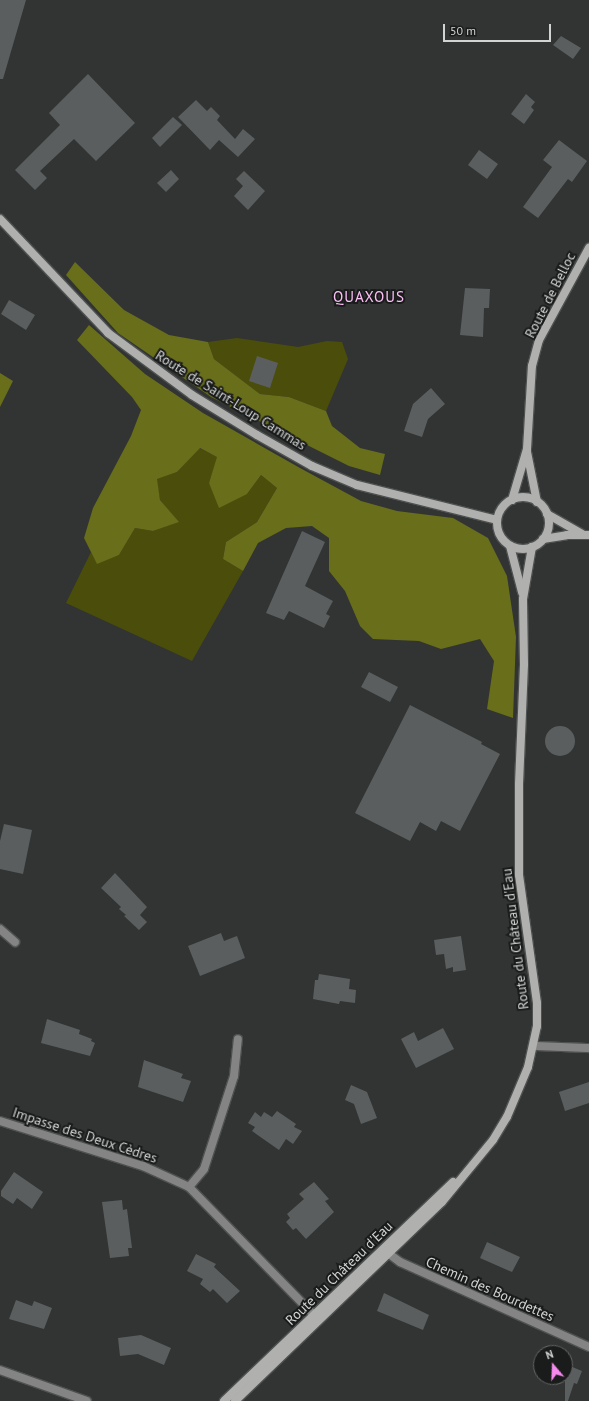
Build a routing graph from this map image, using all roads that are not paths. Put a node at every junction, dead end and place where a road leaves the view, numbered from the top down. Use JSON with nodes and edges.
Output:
{"nodes":[{"id":1,"x":0,"y":219,"type":"edge"},
{"id":2,"x":589,"y":248,"type":"edge"},
{"id":3,"x":527,"y":449,"type":"junction"},
{"id":4,"x":512,"y":500,"type":"junction"},
{"id":5,"x":537,"y":502,"type":"junction"},
{"id":6,"x":547,"y":514,"type":"junction"},
{"id":7,"x":497,"y":520,"type":"junction"},
{"id":8,"x":586,"y":534,"type":"edge"},
{"id":9,"x":543,"y":539,"type":"junction"},
{"id":10,"x":510,"y":546,"type":"junction"},
{"id":11,"x":532,"y":547,"type":"junction"},
{"id":12,"x":523,"y":599,"type":"junction"},
{"id":13,"x":0,"y":929,"type":"edge"},
{"id":14,"x":15,"y":942,"type":"dead end"},
{"id":15,"x":238,"y":1039,"type":"dead end"},
{"id":16,"x":534,"y":1046,"type":"junction"},
{"id":17,"x":589,"y":1048,"type":"edge"},
{"id":18,"x":0,"y":1121,"type":"edge"},
{"id":19,"x":190,"y":1187,"type":"junction"},
{"id":20,"x":386,"y":1252,"type":"junction"},
{"id":21,"x":317,"y":1318,"type":"junction"},
{"id":22,"x":589,"y":1347,"type":"edge"},
{"id":23,"x":0,"y":1370,"type":"edge"},
{"id":24,"x":87,"y":1401,"type":"edge"},
{"id":25,"x":224,"y":1401,"type":"edge"},
{"id":26,"x":235,"y":1401,"type":"edge"}],
"edges":[{"from":1,"to":7,"type":"street","name":"Route de Saint-Loup Cammas"},
{"from":2,"to":3,"type":"street","name":"Route de Belloc"},
{"from":3,"to":4,"type":"street","name":"Route de Belloc"},
{"from":3,"to":5,"type":"street","name":"Route de Belloc"},
{"from":4,"to":5,"type":"street"},
{"from":4,"to":7,"type":"street","name":"Route de Belloc"},
{"from":5,"to":6,"type":"street","name":"Route de Belloc"},
{"from":6,"to":8,"type":"street"},
{"from":6,"to":9,"type":"street"},
{"from":7,"to":10,"type":"street"},
{"from":8,"to":9,"type":"street"},
{"from":9,"to":11,"type":"street"},
{"from":10,"to":11,"type":"street"},
{"from":10,"to":12,"type":"street","name":"Route du Château d'Eau"},
{"from":11,"to":12,"type":"street","name":"Route du Château d'Eau"},
{"from":12,"to":16,"type":"street","name":"Route du Château d'Eau"},
{"from":13,"to":14,"type":"street"},
{"from":15,"to":19,"type":"street"},
{"from":16,"to":17,"type":"street"},
{"from":16,"to":20,"type":"street","name":"Route du Château d'Eau"},
{"from":18,"to":19,"type":"street","name":"Impasse des Deux Cèdres"},
{"from":19,"to":21,"type":"street","name":"Impasse des Deux Cèdres"},
{"from":20,"to":21,"type":"street","name":"Route du Château d'Eau"},
{"from":20,"to":22,"type":"street","name":"Chemin des Bourdettes"},
{"from":21,"to":25,"type":"street","name":"Route du Château d'Eau"},
{"from":21,"to":26,"type":"street","name":"Route du Château d'Eau"},
{"from":23,"to":24,"type":"street"}]}
